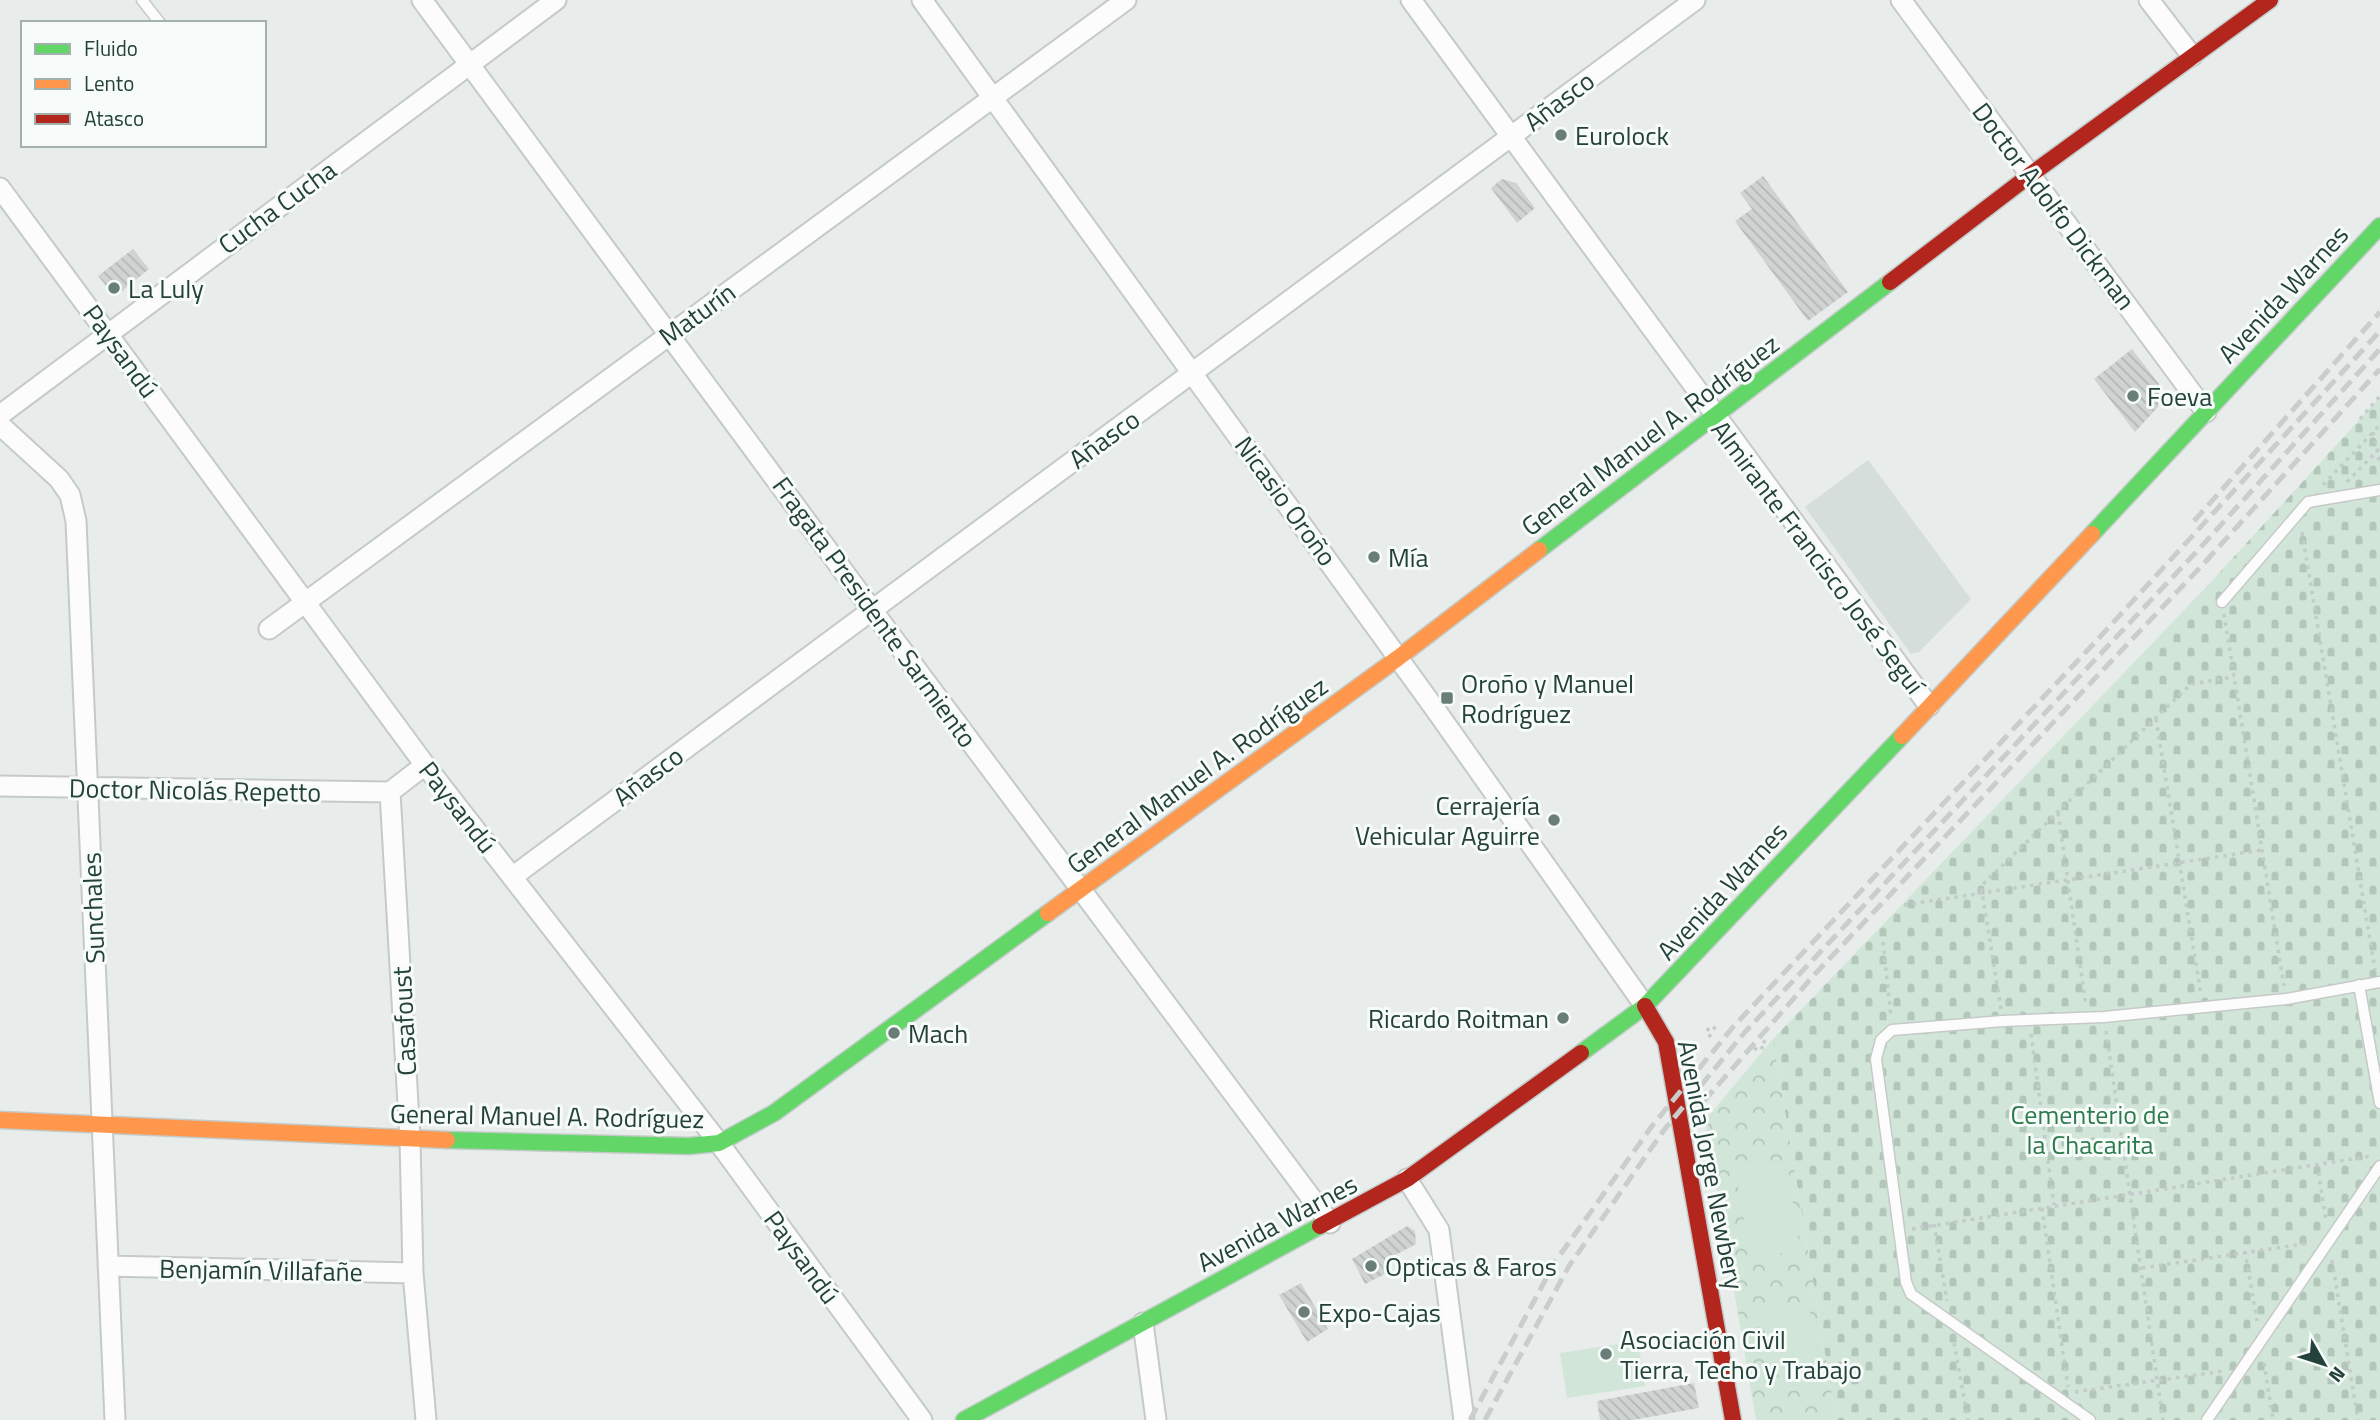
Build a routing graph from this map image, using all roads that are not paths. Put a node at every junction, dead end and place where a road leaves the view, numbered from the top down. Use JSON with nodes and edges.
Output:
{"nodes":[{"id":1,"x":142,"y":0,"type":"edge"},
{"id":2,"x":422,"y":0,"type":"edge"},
{"id":3,"x":555,"y":0,"type":"edge"},
{"id":4,"x":922,"y":0,"type":"edge"},
{"id":5,"x":1126,"y":0,"type":"edge"},
{"id":6,"x":1411,"y":0,"type":"edge"},
{"id":7,"x":1695,"y":0,"type":"edge"},
{"id":8,"x":1901,"y":0,"type":"edge"},
{"id":9,"x":2149,"y":0,"type":"edge"},
{"id":10,"x":2270,"y":0,"type":"edge"},
{"id":11,"x":158,"y":21,"type":"edge"},
{"id":12,"x":2192,"y":56,"type":"junction"},
{"id":13,"x":471,"y":64,"type":"junction"},
{"id":14,"x":994,"y":99,"type":"junction"},
{"id":15,"x":1513,"y":136,"type":"junction"},
{"id":16,"x":2030,"y":175,"type":"junction"},
{"id":17,"x":0,"y":188,"type":"edge"},
{"id":18,"x":2380,"y":226,"type":"edge"},
{"id":19,"x":107,"y":332,"type":"junction"},
{"id":20,"x":671,"y":333,"type":"junction"},
{"id":21,"x":1194,"y":373,"type":"junction"},
{"id":22,"x":2206,"y":412,"type":"junction"},
{"id":23,"x":0,"y":415,"type":"edge"},
{"id":24,"x":1714,"y":416,"type":"junction"},
{"id":25,"x":0,"y":425,"type":"edge"},
{"id":26,"x":2380,"y":490,"type":"edge"},
{"id":27,"x":305,"y":602,"type":"junction"},
{"id":28,"x":2222,"y":602,"type":"road end"},
{"id":29,"x":872,"y":610,"type":"junction"},
{"id":30,"x":269,"y":629,"type":"dead end"},
{"id":31,"x":1398,"y":658,"type":"junction"},
{"id":32,"x":1929,"y":706,"type":"junction"},
{"id":33,"x":425,"y":765,"type":"junction"},
{"id":34,"x":0,"y":786,"type":"edge"},
{"id":35,"x":88,"y":789,"type":"junction"},
{"id":36,"x":390,"y":792,"type":"junction"},
{"id":37,"x":512,"y":877,"type":"junction"},
{"id":38,"x":1081,"y":891,"type":"junction"},
{"id":39,"x":2379,"y":982,"type":"edge"},
{"id":40,"x":2359,"y":985,"type":"junction"},
{"id":41,"x":1645,"y":1006,"type":"junction"},
{"id":42,"x":2380,"y":1103,"type":"edge"},
{"id":43,"x":0,"y":1120,"type":"edge"},
{"id":44,"x":102,"y":1124,"type":"junction"},
{"id":45,"x":410,"y":1139,"type":"junction"},
{"id":46,"x":719,"y":1143,"type":"junction"},
{"id":47,"x":2380,"y":1166,"type":"edge"},
{"id":48,"x":1407,"y":1180,"type":"junction"},
{"id":49,"x":1330,"y":1223,"type":"junction"},
{"id":50,"x":108,"y":1266,"type":"junction"},
{"id":51,"x":413,"y":1273,"type":"junction"},
{"id":52,"x":1143,"y":1323,"type":"junction"},
{"id":53,"x":996,"y":1412,"type":"edge"},
{"id":54,"x":115,"y":1420,"type":"edge"},
{"id":55,"x":426,"y":1420,"type":"edge"},
{"id":56,"x":922,"y":1420,"type":"edge"},
{"id":57,"x":964,"y":1420,"type":"edge"},
{"id":58,"x":1156,"y":1420,"type":"edge"},
{"id":59,"x":1464,"y":1420,"type":"edge"},
{"id":60,"x":1733,"y":1420,"type":"edge"},
{"id":61,"x":2090,"y":1420,"type":"edge"},
{"id":62,"x":2207,"y":1420,"type":"edge"}],
"edges":[{"from":1,"to":11,"type":"lane"},
{"from":2,"to":13,"type":"street","name":"Fragata Presidente Sarmiento"},
{"from":3,"to":13,"type":"street","name":"Cucha Cucha"},
{"from":4,"to":14,"type":"street","name":"Nicasio Oroño"},
{"from":5,"to":14,"type":"street","name":"Maturín"},
{"from":6,"to":15,"type":"street","name":"Almirante Francisco José Seguí"},
{"from":7,"to":15,"type":"street","name":"Añasco"},
{"from":8,"to":16,"type":"street","name":"Doctor Adolfo Dickman"},
{"from":9,"to":12,"type":"street"},
{"from":10,"to":12,"type":"street","name":"General Manuel A. Rodríguez"},
{"from":12,"to":16,"type":"street","name":"General Manuel A. Rodríguez"},
{"from":13,"to":19,"type":"street","name":"Cucha Cucha"},
{"from":13,"to":20,"type":"street","name":"Fragata Presidente Sarmiento"},
{"from":14,"to":20,"type":"street","name":"Maturín"},
{"from":14,"to":21,"type":"street","name":"Nicasio Oroño"},
{"from":15,"to":21,"type":"street","name":"Añasco"},
{"from":15,"to":24,"type":"street","name":"Almirante Francisco José Seguí"},
{"from":16,"to":22,"type":"street","name":"Doctor Adolfo Dickman"},
{"from":16,"to":24,"type":"street","name":"General Manuel A. Rodríguez"},
{"from":17,"to":19,"type":"street","name":"Paysandú"},
{"from":18,"to":22,"type":"street","name":"Avenida Warnes"},
{"from":19,"to":23,"type":"street","name":"Cucha Cucha"},
{"from":19,"to":27,"type":"street","name":"Paysandú"},
{"from":20,"to":27,"type":"street","name":"Maturín"},
{"from":20,"to":29,"type":"street","name":"Fragata Presidente Sarmiento"},
{"from":21,"to":29,"type":"street","name":"Añasco"},
{"from":21,"to":31,"type":"street","name":"Nicasio Oroño"},
{"from":22,"to":32,"type":"street","name":"Avenida Warnes"},
{"from":24,"to":31,"type":"street","name":"General Manuel A. Rodríguez"},
{"from":24,"to":32,"type":"street","name":"Almirante Francisco José Seguí"},
{"from":25,"to":35,"type":"street","name":"Sunchales"},
{"from":26,"to":28,"type":"lane"},
{"from":27,"to":30,"type":"street","name":"Maturín"},
{"from":27,"to":33,"type":"street","name":"Paysandú"},
{"from":29,"to":37,"type":"street","name":"Añasco"},
{"from":29,"to":38,"type":"street","name":"Fragata Presidente Sarmiento"},
{"from":31,"to":38,"type":"street","name":"General Manuel A. Rodríguez"},
{"from":31,"to":41,"type":"street","name":"Nicasio Oroño"},
{"from":32,"to":41,"type":"street","name":"Avenida Warnes"},
{"from":33,"to":36,"type":"street"},
{"from":33,"to":37,"type":"street","name":"Paysandú"},
{"from":34,"to":35,"type":"street","name":"Doctor Nicolás Repetto"},
{"from":35,"to":36,"type":"street","name":"Doctor Nicolás Repetto"},
{"from":35,"to":44,"type":"street","name":"Sunchales"},
{"from":36,"to":45,"type":"street","name":"Casafoust"},
{"from":37,"to":46,"type":"street","name":"Paysandú"},
{"from":38,"to":46,"type":"street","name":"General Manuel A. Rodríguez"},
{"from":38,"to":49,"type":"street","name":"Fragata Presidente Sarmiento"},
{"from":39,"to":40,"type":"lane"},
{"from":40,"to":42,"type":"lane"},
{"from":40,"to":61,"type":"lane"},
{"from":41,"to":48,"type":"street","name":"Avenida Warnes"},
{"from":41,"to":60,"type":"street","name":"Avenida Jorge Newbery"},
{"from":43,"to":44,"type":"street","name":"General Manuel A. Rodríguez"},
{"from":44,"to":45,"type":"street","name":"General Manuel A. Rodríguez"},
{"from":44,"to":50,"type":"street","name":"Sunchales"},
{"from":45,"to":46,"type":"street","name":"General Manuel A. Rodríguez"},
{"from":45,"to":51,"type":"street","name":"Casafoust"},
{"from":46,"to":56,"type":"street","name":"Paysandú"},
{"from":47,"to":62,"type":"lane"},
{"from":48,"to":49,"type":"street","name":"Avenida Warnes"},
{"from":48,"to":59,"type":"street"},
{"from":49,"to":52,"type":"street","name":"Avenida Warnes"},
{"from":50,"to":51,"type":"street","name":"Benjamín Villafañe"},
{"from":50,"to":54,"type":"street","name":"Sunchales"},
{"from":51,"to":55,"type":"street","name":"Casafoust"},
{"from":52,"to":53,"type":"street","name":"Avenida Warnes"},
{"from":52,"to":58,"type":"street"},
{"from":53,"to":57,"type":"street","name":"Avenida Warnes"}]}
